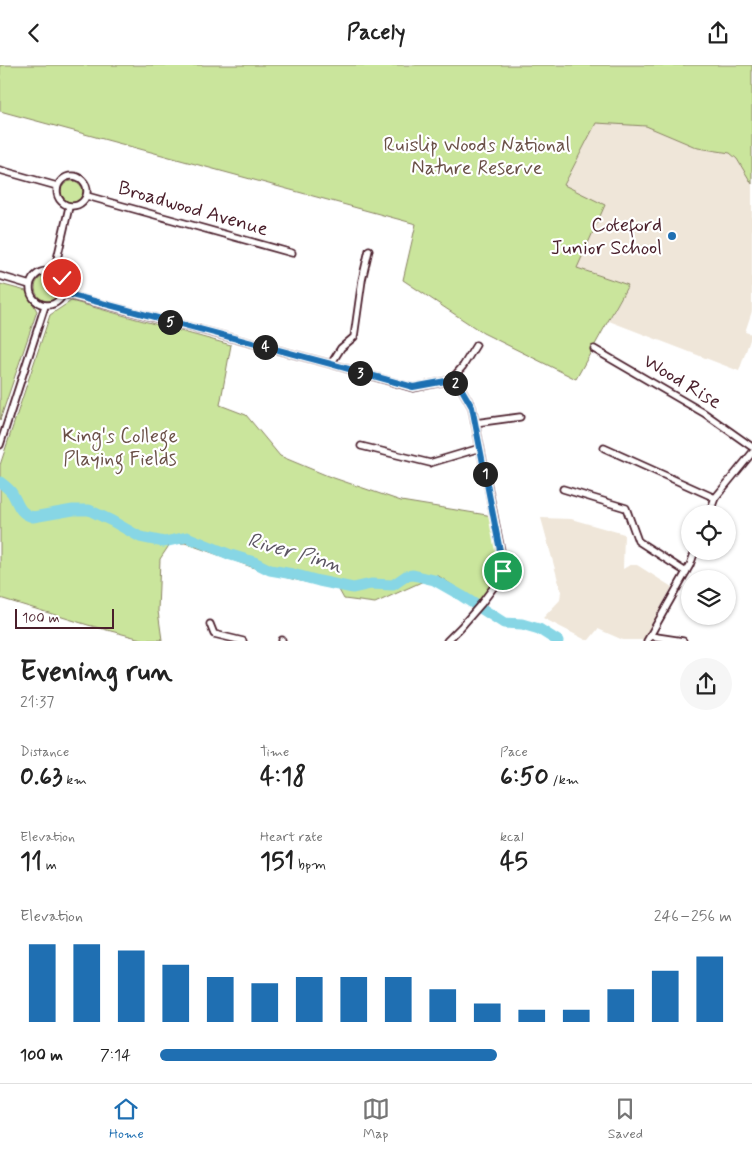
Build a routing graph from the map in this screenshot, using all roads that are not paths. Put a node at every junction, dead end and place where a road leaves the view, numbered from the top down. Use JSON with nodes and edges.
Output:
{"nodes":[{"id":1,"x":0,"y":170,"type":"edge"},
{"id":2,"x":57,"y":186,"type":"junction"},
{"id":3,"x":87,"y":196,"type":"junction"},
{"id":4,"x":69,"y":207,"type":"junction"},
{"id":5,"x":368,"y":250,"type":"dead end"},
{"id":6,"x":292,"y":253,"type":"dead end"},
{"id":7,"x":54,"y":272,"type":"junction"},
{"id":8,"x":0,"y":276,"type":"edge"},
{"id":9,"x":30,"y":285,"type":"junction"},
{"id":10,"x":64,"y":293,"type":"junction"},
{"id":11,"x":45,"y":306,"type":"junction"},
{"id":12,"x":476,"y":345,"type":"dead end"},
{"id":13,"x":594,"y":349,"type":"dead end"},
{"id":14,"x":331,"y":364,"type":"junction"},
{"id":15,"x":451,"y":380,"type":"junction"},
{"id":16,"x":520,"y":417,"type":"dead end"},
{"id":17,"x":475,"y":423,"type":"junction"},
{"id":18,"x":0,"y":445,"type":"edge"},
{"id":19,"x":360,"y":446,"type":"dead end"},
{"id":20,"x":752,"y":447,"type":"edge"},
{"id":21,"x":480,"y":448,"type":"junction"},
{"id":22,"x":604,"y":448,"type":"dead end"},
{"id":23,"x":752,"y":453,"type":"edge"},
{"id":24,"x":563,"y":489,"type":"dead end"},
{"id":25,"x":714,"y":498,"type":"junction"},
{"id":26,"x":712,"y":505,"type":"edge"},
{"id":27,"x":683,"y":570,"type":"edge"},
{"id":28,"x":681,"y":581,"type":"edge"},
{"id":29,"x":210,"y":624,"type":"dead end"},
{"id":30,"x":649,"y":638,"type":"edge"},
{"id":31,"x":451,"y":639,"type":"edge"},
{"id":32,"x":243,"y":641,"type":"edge"},
{"id":33,"x":683,"y":641,"type":"edge"}],
"edges":[{"from":1,"to":2,"type":"street"},
{"from":2,"to":3,"type":"street"},
{"from":2,"to":4,"type":"street"},
{"from":3,"to":4,"type":"street"},
{"from":3,"to":6,"type":"street","name":"Broadwood Avenue"},
{"from":4,"to":7,"type":"street"},
{"from":5,"to":14,"type":"street"},
{"from":7,"to":9,"type":"street"},
{"from":7,"to":10,"type":"street"},
{"from":8,"to":9,"type":"street"},
{"from":9,"to":11,"type":"street"},
{"from":10,"to":11,"type":"street"},
{"from":10,"to":14,"type":"street"},
{"from":11,"to":18,"type":"street"},
{"from":12,"to":15,"type":"street"},
{"from":13,"to":20,"type":"street","name":"Wood Rise"},
{"from":14,"to":15,"type":"street"},
{"from":15,"to":17,"type":"street"},
{"from":16,"to":17,"type":"street"},
{"from":17,"to":21,"type":"street"},
{"from":19,"to":21,"type":"street"},
{"from":21,"to":31,"type":"street"},
{"from":22,"to":25,"type":"street"},
{"from":23,"to":25,"type":"street"},
{"from":24,"to":27,"type":"street"},
{"from":25,"to":26,"type":"street"},
{"from":28,"to":30,"type":"street"},
{"from":29,"to":32,"type":"street"},
{"from":30,"to":33,"type":"street"}]}
